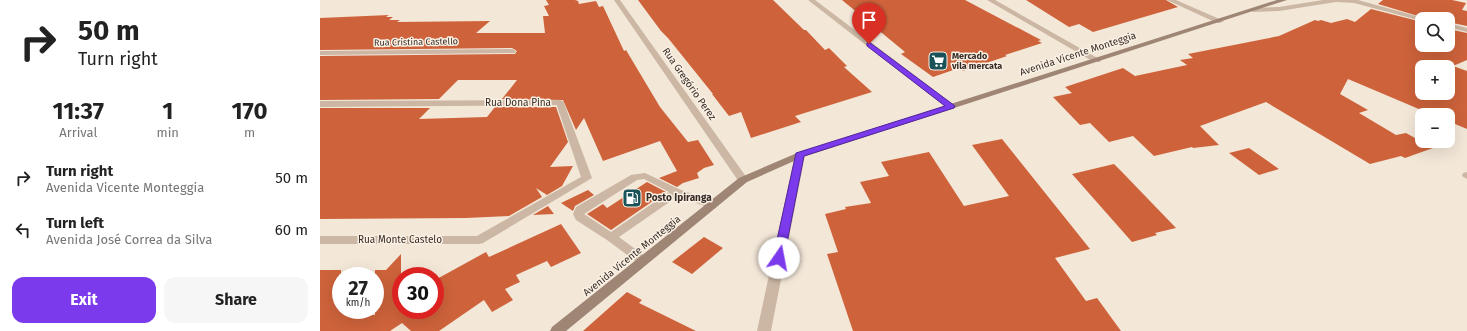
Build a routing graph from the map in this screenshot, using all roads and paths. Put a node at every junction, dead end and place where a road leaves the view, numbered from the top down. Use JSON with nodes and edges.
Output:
{"nodes":[{"id":1,"x":618,"y":0,"type":"edge"},
{"id":2,"x":811,"y":0,"type":"edge"},
{"id":3,"x":990,"y":0,"type":"edge"},
{"id":4,"x":1170,"y":0,"type":"edge"},
{"id":5,"x":1284,"y":0,"type":"edge"},
{"id":6,"x":1354,"y":1,"type":"edge"},
{"id":7,"x":1253,"y":10,"type":"junction"},
{"id":8,"x":1415,"y":17,"type":"edge"},
{"id":9,"x":1220,"y":21,"type":"junction"},
{"id":10,"x":1455,"y":27,"type":"edge"},
{"id":11,"x":1467,"y":30,"type":"edge"},
{"id":12,"x":512,"y":51,"type":"dead end"},
{"id":13,"x":320,"y":53,"type":"edge"},
{"id":14,"x":1097,"y":60,"type":"junction"},
{"id":15,"x":320,"y":104,"type":"edge"},
{"id":16,"x":951,"y":106,"type":"junction"},
{"id":17,"x":800,"y":155,"type":"junction"},
{"id":18,"x":743,"y":180,"type":"junction"},
{"id":19,"x":677,"y":192,"type":"junction"},
{"id":20,"x":712,"y":205,"type":"junction"},
{"id":21,"x":611,"y":237,"type":"junction"},
{"id":22,"x":320,"y":240,"type":"edge"},
{"id":23,"x":479,"y":240,"type":"joint"},
{"id":24,"x":642,"y":260,"type":"junction"},
{"id":25,"x":557,"y":331,"type":"edge"},
{"id":26,"x":764,"y":331,"type":"edge"}],
"edges":[{"from":1,"to":18,"type":"street","name":"Rua Gregório Perez"},
{"from":2,"to":16,"type":"street"},
{"from":3,"to":14,"type":"street"},
{"from":4,"to":9,"type":"street"},
{"from":5,"to":7,"type":"main road","name":"Avenida Vicente Monteggia"},
{"from":6,"to":7,"type":"street"},
{"from":6,"to":8,"type":"street"},
{"from":7,"to":9,"type":"main road","name":"Avenida Vicente Monteggia"},
{"from":9,"to":14,"type":"main road","name":"Avenida Vicente Monteggia"},
{"from":10,"to":11,"type":"street"},
{"from":12,"to":13,"type":"street","name":"Rua Cristina Castello"},
{"from":14,"to":16,"type":"main road","name":"Avenida Vicente Monteggia"},
{"from":15,"to":23,"type":"street","name":"Rua Dona Pina"},
{"from":16,"to":17,"type":"main road","name":"Avenida Vicente Monteggia"},
{"from":17,"to":18,"type":"main road","name":"Avenida Vicente Monteggia"},
{"from":17,"to":26,"type":"street"},
{"from":18,"to":20,"type":"main road","name":"Avenida Vicente Monteggia"},
{"from":19,"to":20,"type":"street"},
{"from":19,"to":21,"type":"street"},
{"from":19,"to":21,"type":"street"},
{"from":20,"to":24,"type":"main road","name":"Avenida Vicente Monteggia"},
{"from":21,"to":24,"type":"street"},
{"from":22,"to":23,"type":"street","name":"Rua Monte Castelo"},
{"from":24,"to":25,"type":"main road","name":"Avenida Vicente Monteggia"}]}
